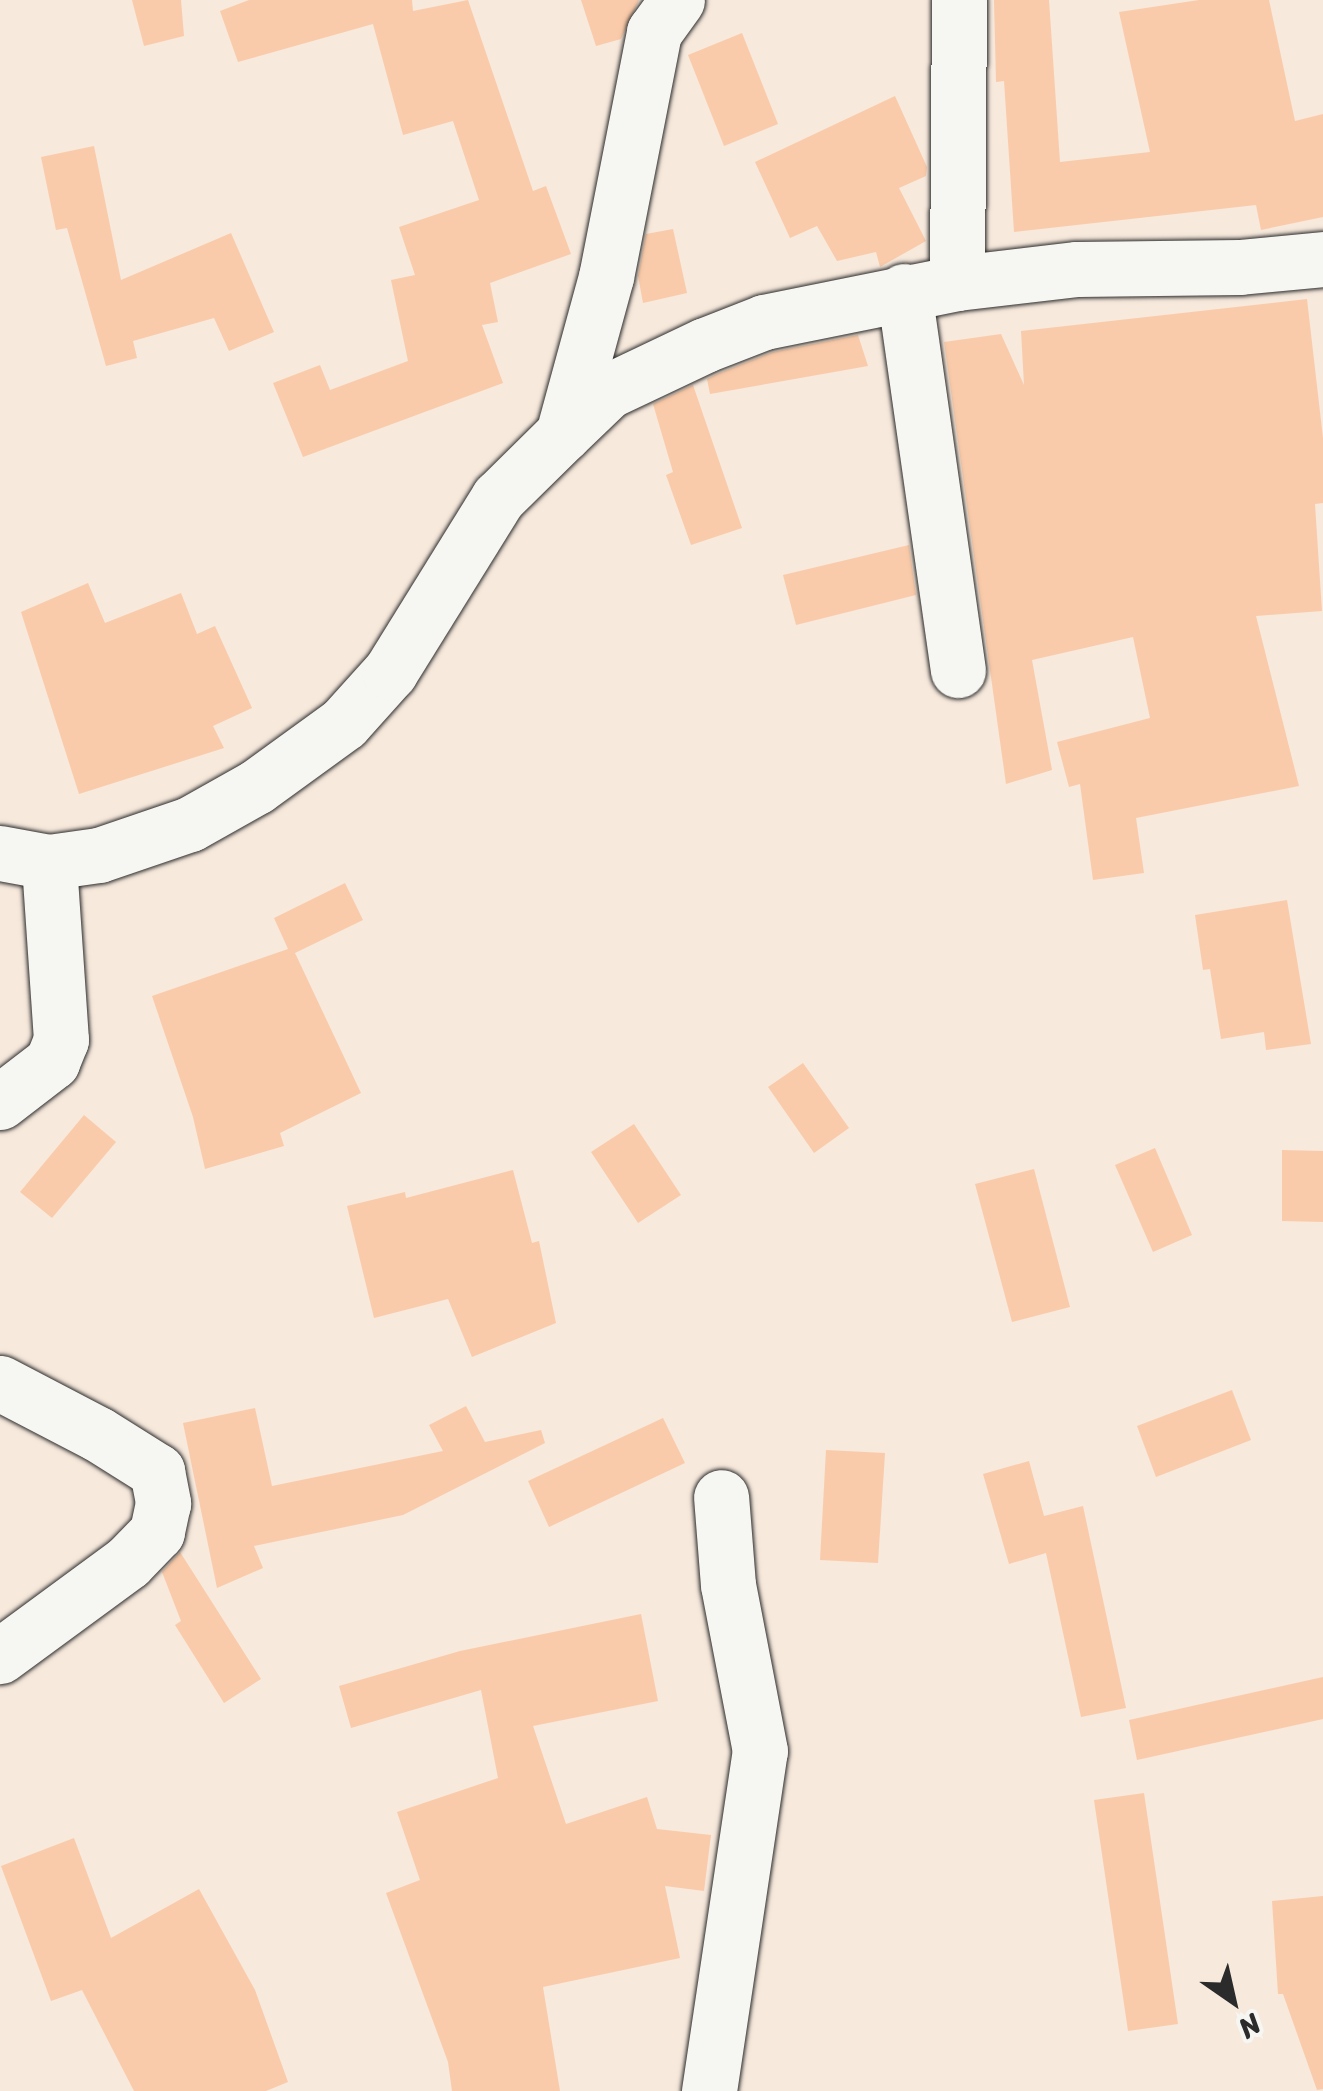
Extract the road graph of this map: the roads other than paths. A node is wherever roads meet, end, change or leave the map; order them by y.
1 (677, 0) edge
2 (958, 0) edge
3 (1323, 259) edge
4 (931, 287) junction
5 (563, 434) junction
6 (958, 670) dead end
7 (24, 858) edge
8 (0, 1102) edge
9 (0, 1383) edge
10 (721, 1496) dead end
11 (0, 1656) edge
12 (709, 2091) edge

1 - 5 street
2 - 4 street
3 - 4 street
4 - 5 street
4 - 6 street
5 - 7 street
7 - 8 street
9 - 11 street
10 - 12 street

